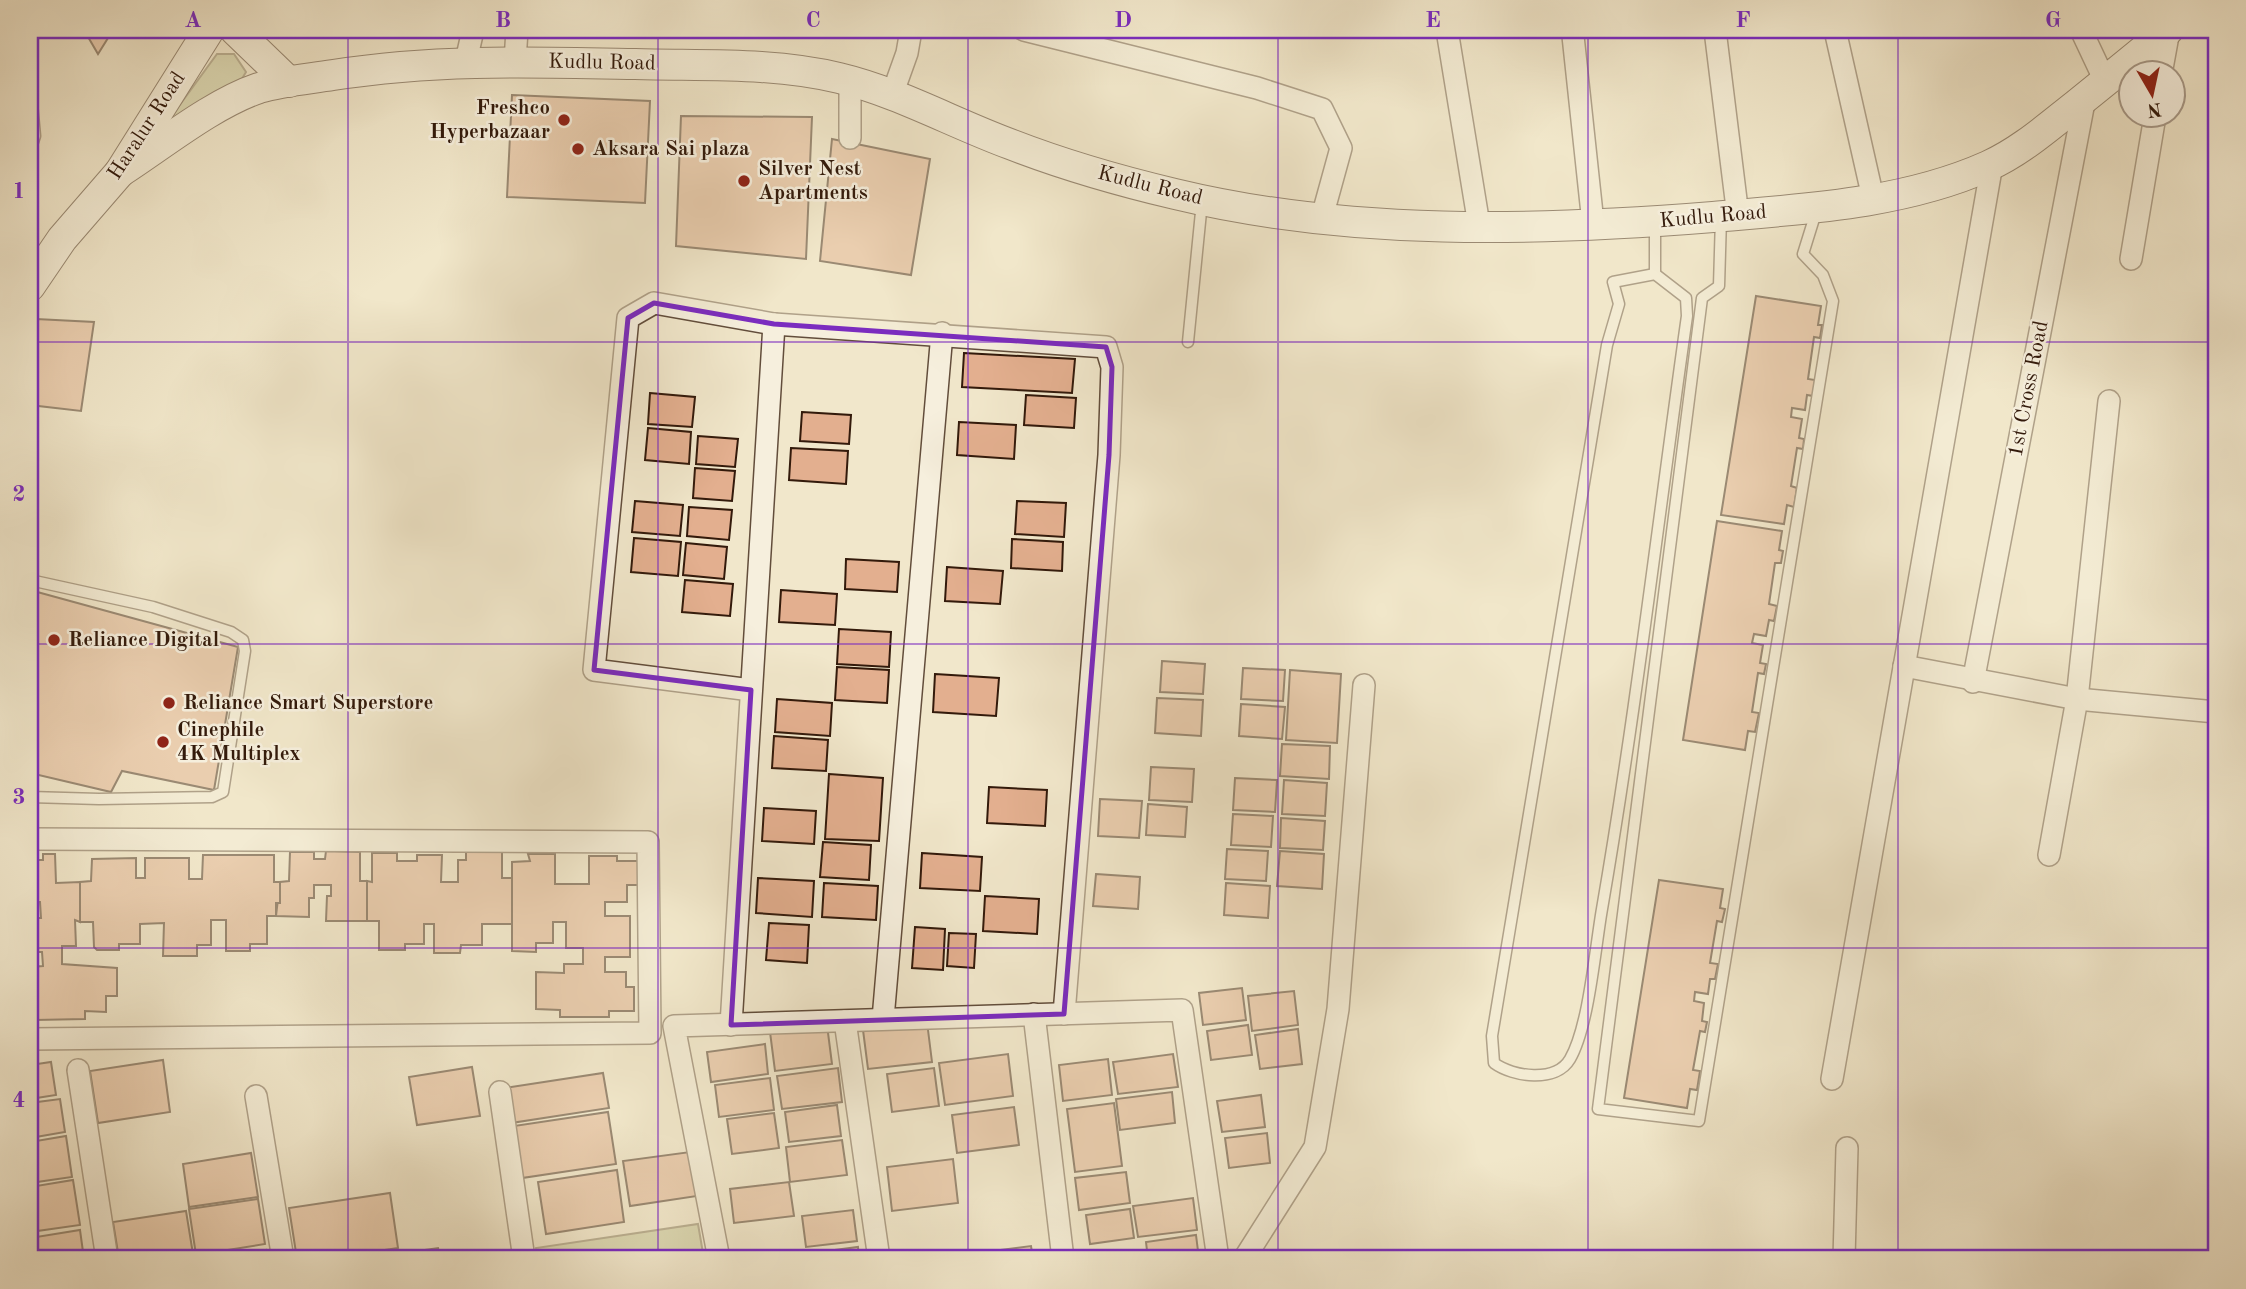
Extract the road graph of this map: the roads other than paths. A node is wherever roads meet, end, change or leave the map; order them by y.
1 (209, 30) edge
2 (235, 30) edge
3 (473, 30) edge
4 (517, 30) edge
5 (911, 30) edge
6 (1024, 30) edge
7 (1447, 30) edge
8 (1716, 30) edge
9 (1835, 30) edge
10 (2081, 30) edge
11 (2169, 30) edge
12 (1573, 36) dead end
13 (2164, 60) edge
14 (467, 61) junction
15 (515, 61) junction
16 (850, 81) junction
17 (30, 82) edge
18 (289, 82) junction
19 (2095, 89) junction
20 (892, 95) junction
21 (2152, 130) edge
22 (850, 138) dead end
23 (30, 151) edge
24 (1992, 164) junction
25 (120, 172) junction
26 (1873, 198) junction
27 (1202, 200) junction
28 (1818, 207) junction
29 (1729, 216) junction
30 (1322, 217) junction
31 (1655, 222) junction
32 (1593, 223) junction
33 (1479, 225) junction
34 (62, 239) junction
35 (30, 247) edge
36 (2132, 259) dead end
37 (1655, 274) junction
38 (30, 286) edge
39 (774, 324) junction
40 (942, 333) junction
41 (1188, 342) dead end
42 (2109, 401) dead end
43 (30, 580) edge
44 (1904, 666) junction
45 (1973, 682) junction
46 (1364, 685) dead end
47 (751, 690) junction
48 (2077, 699) junction
49 (2216, 712) edge
50 (30, 797) edge
51 (30, 839) edge
52 (2049, 855) dead end
53 (1034, 1014) junction
54 (1064, 1014) junction
55 (883, 1019) junction
56 (845, 1020) junction
57 (731, 1024) junction
58 (30, 1039) edge
59 (78, 1070) dead end
60 (1832, 1079) dead end
61 (500, 1092) dead end
62 (256, 1096) dead end
63 (1847, 1148) dead end
64 (107, 1259) edge
65 (283, 1259) edge
66 (524, 1259) edge
67 (719, 1259) edge
68 (878, 1259) edge
69 (1063, 1259) edge
70 (1218, 1259) edge
71 (1244, 1259) edge
72 (1844, 1259) edge

1 - 25 street, Haralur Road
2 - 18 street
3 - 14 street
4 - 15 street
5 - 20 street
6 - 30 street
7 - 33 street
8 - 29 street
9 - 26 street
10 - 19 street
11 - 13 street
11 - 19 street, Kudlu Road
12 - 32 street
14 - 15 street, Kudlu Road
14 - 18 street, Kudlu Road
15 - 16 street, Kudlu Road
16 - 20 street, Kudlu Road
16 - 22 street
17 - 23 lane
18 - 25 street, Kudlu Road
19 - 24 street, Kudlu Road
19 - 45 street, 1st Cross Road
20 - 27 street, Kudlu Road
21 - 36 street
24 - 26 street, Kudlu Road
24 - 44 street
25 - 34 street, Haralur Road
26 - 28 street, Kudlu Road
27 - 30 street, Kudlu Road
27 - 41 lane
28 - 29 street, Kudlu Road
28 - 29 lane
29 - 31 street, Kudlu Road
30 - 33 street, Kudlu Road
31 - 32 street, Kudlu Road
31 - 37 lane
32 - 33 street, Kudlu Road
34 - 35 street
34 - 38 street, Haralur Road
37 - 37 lane
39 - 40 street
39 - 47 street
39 - 47 street
40 - 54 street
40 - 55 street
42 - 48 street
43 - 50 lane
44 - 45 street
44 - 60 street
45 - 48 street
46 - 71 street
47 - 57 street
48 - 49 street
48 - 52 street
51 - 58 street
53 - 54 street
53 - 55 street
53 - 69 street
54 - 70 street
55 - 56 street
56 - 57 street
56 - 68 street
57 - 67 street
59 - 64 street
61 - 66 street
62 - 65 street
63 - 72 street

